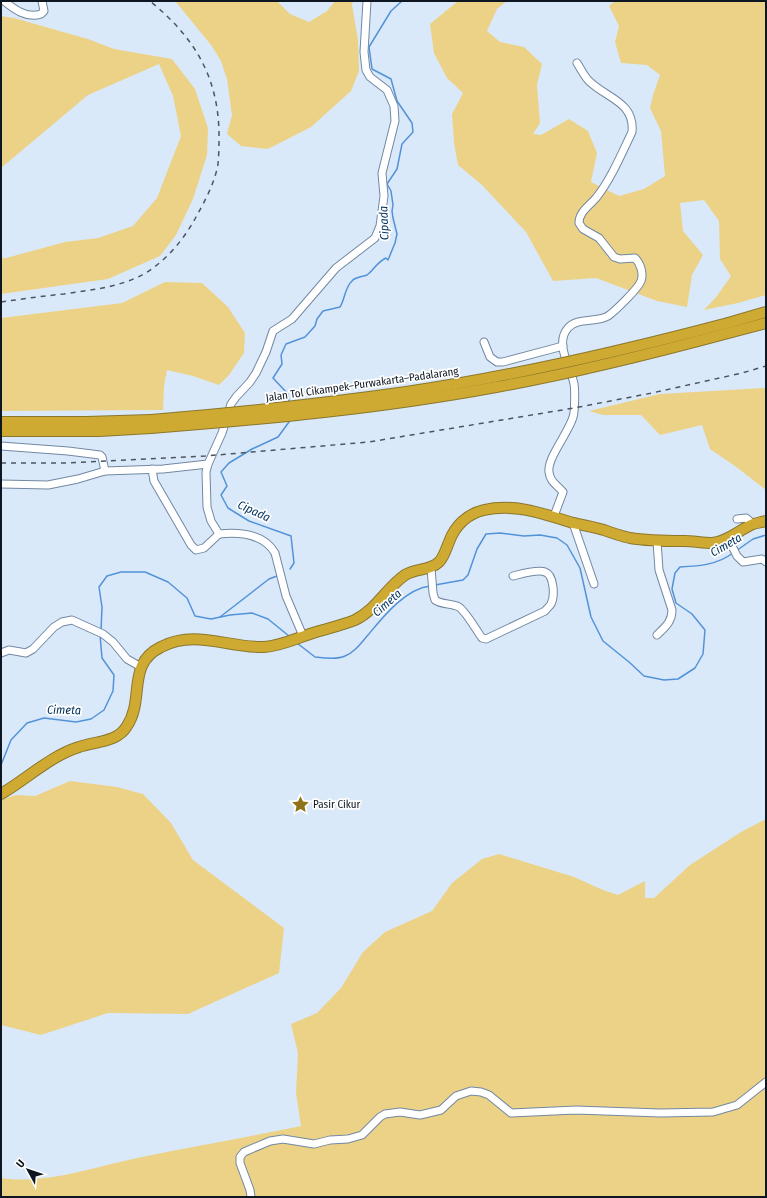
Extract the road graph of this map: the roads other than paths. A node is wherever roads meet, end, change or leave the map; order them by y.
1 (4, 1) edge
2 (42, 1) edge
3 (367, 1) edge
4 (577, 63) dead end
5 (766, 312) edge
6 (766, 323) edge
7 (730, 328) junction
8 (484, 342) dead end
9 (563, 346) junction
10 (1, 422) edge
11 (151, 424) junction
12 (1, 432) edge
13 (1, 446) edge
14 (208, 464) junction
15 (152, 469) junction
16 (105, 471) junction
17 (1, 484) edge
18 (554, 516) junction
19 (736, 519) dead end
20 (766, 521) edge
21 (573, 523) junction
22 (753, 524) junction
23 (219, 534) junction
24 (728, 538) junction
25 (657, 541) junction
26 (766, 562) edge
27 (431, 572) junction
28 (513, 576) dead end
29 (594, 584) dead end
30 (657, 635) dead end
31 (300, 637) junction
32 (1, 653) edge
33 (141, 667) junction
34 (1, 794) edge
35 (766, 1082) edge
36 (251, 1197) edge

1 - 2 street
3 - 14 street
4 - 9 street
5 - 7 highway, Jalan Tol Cikampek–Purwakarta–Padalarang
6 - 7 highway, Jalan Tol Cikampek–Purwakarta–Padalarang
7 - 11 highway, Jalan Tol Cikampek–Purwakarta–Padalarang, bridge
8 - 9 street
9 - 18 street
10 - 11 highway, Jalan Tol Cikampek–Purwakarta–Padalarang
11 - 12 highway, Jalan Tol Cikampek–Purwakarta–Padalarang
13 - 16 street
14 - 15 street
14 - 23 street
15 - 16 street
15 - 23 street
16 - 17 street
18 - 21 highway
18 - 27 highway
19 - 22 street
20 - 22 highway
21 - 25 highway
21 - 29 street
22 - 24 highway
23 - 31 street
24 - 25 highway
24 - 26 street
25 - 30 street
27 - 28 street
27 - 31 highway
31 - 33 highway
32 - 33 street
33 - 34 highway
35 - 36 street

